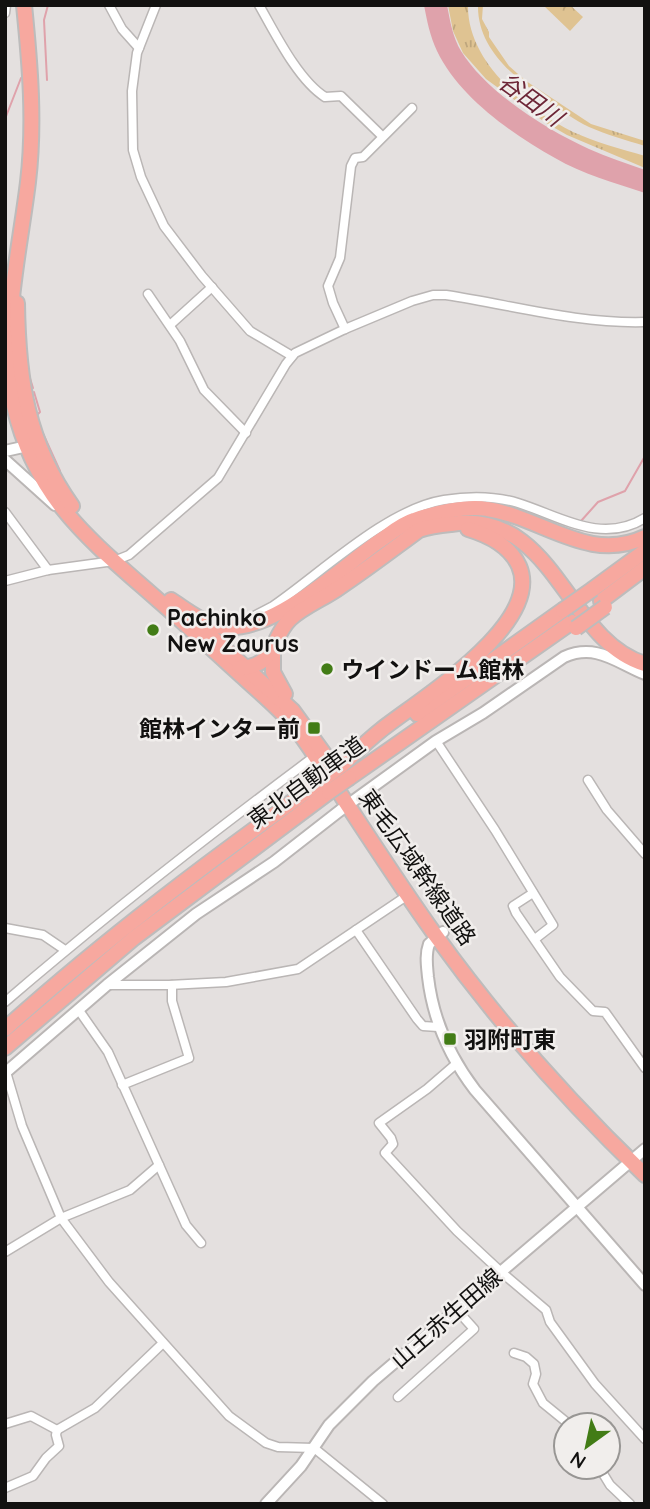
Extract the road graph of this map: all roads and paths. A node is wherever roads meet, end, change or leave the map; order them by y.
1 (6, 5) edge
2 (24, 5) edge
3 (110, 5) edge
4 (156, 5) edge
5 (259, 5) edge
6 (5, 13) edge
7 (139, 48) junction
8 (412, 108) dead end
9 (382, 136) junction
10 (212, 287) junction
11 (148, 294) dead end
12 (645, 322) edge
13 (170, 325) junction
14 (345, 329) junction
15 (292, 356) junction
16 (246, 433) junction
17 (31, 447) junction
18 (5, 451) edge
19 (5, 460) edge
20 (5, 512) edge
21 (68, 516) junction
22 (453, 518) junction
23 (645, 518) edge
24 (645, 537) edge
25 (645, 551) edge
26 (119, 560) junction
27 (645, 568) edge
28 (48, 570) junction
29 (5, 581) edge
30 (645, 581) edge
31 (600, 599) junction
32 (171, 600) junction
33 (571, 620) junction
34 (232, 624) dead end
35 (253, 625) junction
36 (273, 650) junction
37 (645, 657) edge
38 (238, 664) junction
39 (645, 664) edge
40 (645, 674) edge
41 (314, 737) junction
42 (436, 741) junction
43 (315, 756) junction
44 (345, 772) junction
45 (589, 780) dead end
46 (325, 786) junction
47 (351, 802) junction
48 (645, 854) edge
49 (533, 893) junction
50 (408, 895) junction
51 (5, 928) edge
52 (356, 930) junction
53 (440, 934) junction
54 (535, 939) junction
55 (65, 950) junction
56 (107, 985) junction
57 (172, 985) junction
58 (5, 1002) edge
59 (78, 1009) junction
60 (438, 1027) junction
61 (5, 1029) edge
62 (5, 1048) edge
63 (456, 1064) junction
64 (645, 1068) edge
65 (6, 1073) edge
66 (122, 1085) junction
67 (639, 1158) edge
68 (159, 1165) junction
69 (645, 1175) edge
70 (576, 1207) junction
71 (61, 1218) junction
72 (201, 1243) dead end
73 (5, 1252) edge
74 (500, 1271) junction
75 (645, 1285) edge
76 (456, 1309) junction
77 (163, 1343) junction
78 (514, 1353) dead end
79 (398, 1397) dead end
80 (553, 1411) edge
81 (5, 1424) edge
82 (57, 1430) junction
83 (645, 1438) edge
84 (314, 1448) junction
85 (608, 1481) edge
86 (5, 1488) edge
87 (265, 1504) edge
88 (383, 1504) edge
89 (630, 1504) edge

1 - 6 street
2 - 17 highway, 東毛広域幹線道路
3 - 7 street
4 - 7 street
5 - 9 street
7 - 10 street
8 - 9 street
9 - 14 street
10 - 13 street
10 - 15 street
11 - 13 street
12 - 14 street
13 - 16 street
14 - 15 street
15 - 16 street
16 - 26 street
17 - 18 street
17 - 19 street
17 - 21 highway, 東毛広域幹線道路
17 - 26 highway, 東毛広域幹線道路
19 - 21 street
20 - 28 street
21 - 26 highway, 東毛広域幹線道路
22 - 24 highway
22 - 35 highway
22 - 36 highway
22 - 37 highway
22 - 39 highway
22 - 44 highway
23 - 34 street
25 - 31 highway, 東北自動車道
26 - 28 street
26 - 32 highway, 東毛広域幹線道路
26 - 38 highway, 東毛広域幹線道路
27 - 31 highway, 東北自動車道
28 - 29 street
30 - 31 highway
31 - 33 highway, 東北自動車道, bridge
31 - 33 highway, bridge
32 - 35 highway
32 - 38 highway, 東毛広域幹線道路
33 - 44 highway, 東北自動車道
33 - 44 highway, 東北自動車道
35 - 38 highway
36 - 38 highway
36 - 41 highway
38 - 41 highway, 東毛広域幹線道路
38 - 43 highway, 東毛広域幹線道路
40 - 42 street
41 - 47 highway, 東毛広域幹線道路
42 - 47 street
42 - 49 street
43 - 47 highway, 東毛広域幹線道路
43 - 55 street
44 - 46 highway, 東北自動車道, bridge
45 - 48 street
46 - 61 highway, 東北自動車道
46 - 62 highway, 東北自動車道
47 - 50 highway, 東毛広域幹線道路
47 - 53 highway, 東毛広域幹線道路
47 - 56 street
49 - 54 street
49 - 54 street
50 - 52 street
50 - 53 highway, 東毛広域幹線道路
51 - 55 street
52 - 57 street
52 - 60 street
53 - 60 street
53 - 67 highway, 東毛広域幹線道路
54 - 64 street
55 - 58 street
56 - 57 street
56 - 59 street
57 - 66 street
59 - 65 street
59 - 66 street
60 - 63 street
63 - 70 street
63 - 74 street
65 - 71 street
66 - 68 street
67 - 69 highway, 東毛広域幹線道路
67 - 70 street, 山王赤生田線
68 - 71 street
68 - 72 street
70 - 74 street, 山王赤生田線
70 - 75 street
71 - 73 street
71 - 77 street
74 - 76 street, 山王赤生田線
74 - 83 street
76 - 79 street
76 - 84 street, 山王赤生田線
77 - 82 street
77 - 84 street
78 - 80 street
81 - 82 street
82 - 86 street
84 - 87 street, 山王赤生田線
84 - 88 street
85 - 89 street

